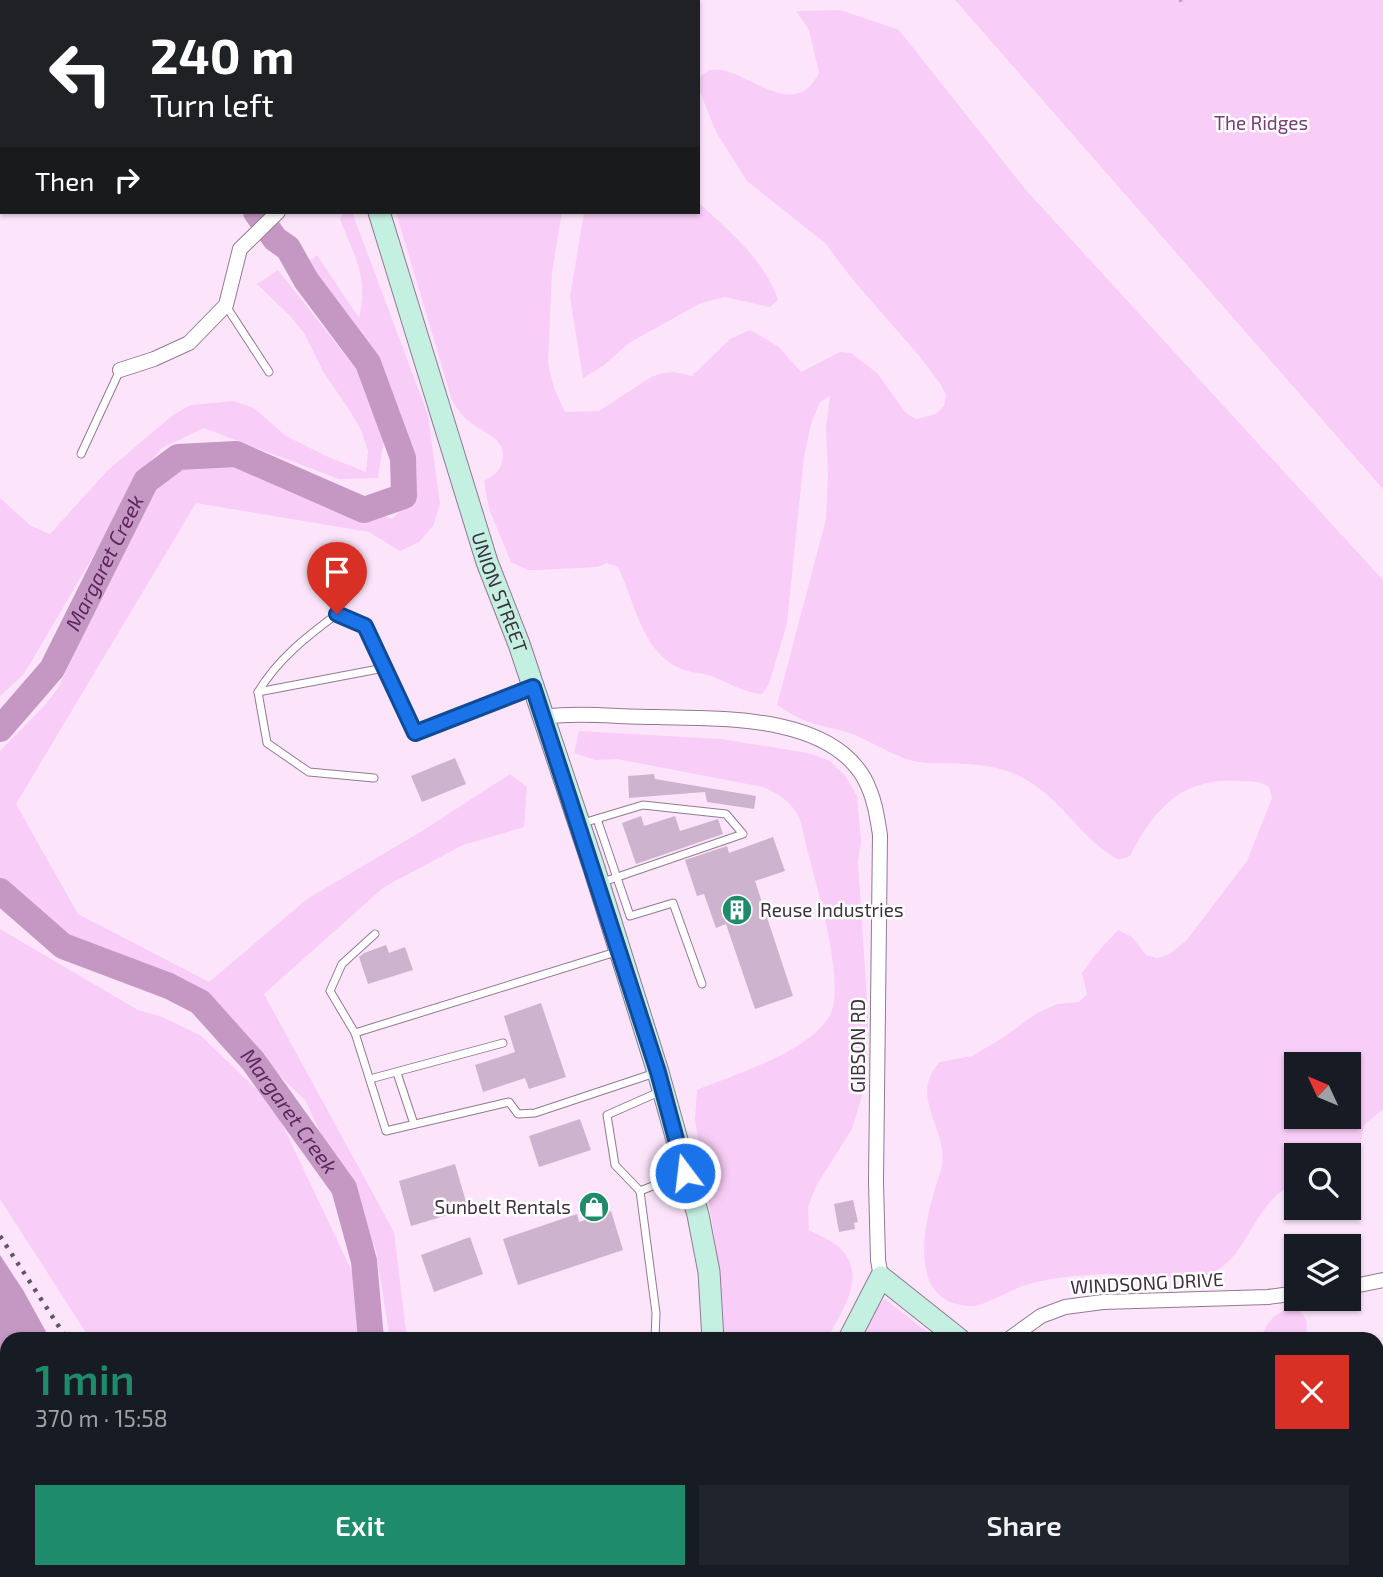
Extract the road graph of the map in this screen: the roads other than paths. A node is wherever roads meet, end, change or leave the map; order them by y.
1 (276, 214) edge
2 (380, 214) edge
3 (226, 305) junction
4 (120, 370) joint
5 (269, 372) dead end
6 (82, 454) dead end
7 (384, 668) junction
8 (533, 687) junction
9 (258, 692) junction
10 (543, 717) junction
11 (374, 778) dead end
12 (588, 822) junction
13 (608, 881) junction
14 (620, 919) junction
15 (375, 934) dead end
16 (620, 950) junction
17 (702, 984) dead end
18 (355, 1033) junction
19 (503, 1043) dead end
20 (397, 1073) junction
21 (370, 1079) junction
22 (660, 1081) junction
23 (414, 1124) junction
24 (685, 1173) junction
25 (640, 1191) junction
26 (881, 1277) junction
27 (1383, 1280) edge
28 (1361, 1284) edge
29 (1284, 1295) edge
30 (655, 1332) edge
31 (713, 1332) edge
32 (853, 1332) edge
33 (950, 1332) edge
34 (1019, 1332) edge

1 - 3 street
2 - 8 main road, UNION STREET
3 - 4 street
3 - 5 lane
4 - 6 lane
7 - 8 lane
7 - 9 lane
7 - 9 lane
8 - 10 main road, UNION STREET
9 - 11 lane
10 - 12 main road, UNION STREET
10 - 26 street, GIBSON RD
12 - 13 main road, UNION STREET
12 - 13 lane
13 - 14 main road, UNION STREET
14 - 16 main road, UNION STREET
14 - 17 lane
15 - 18 lane
16 - 18 lane
16 - 22 main road, UNION STREET
18 - 21 lane
19 - 20 lane
20 - 21 lane
20 - 23 lane
21 - 23 lane
22 - 23 lane
22 - 24 main road, UNION STREET
22 - 25 lane
24 - 25 lane
24 - 31 main road, UNION STREET
25 - 30 lane
26 - 32 main road
26 - 33 main road
27 - 28 street
29 - 34 street, WINDSONG DRIVE

